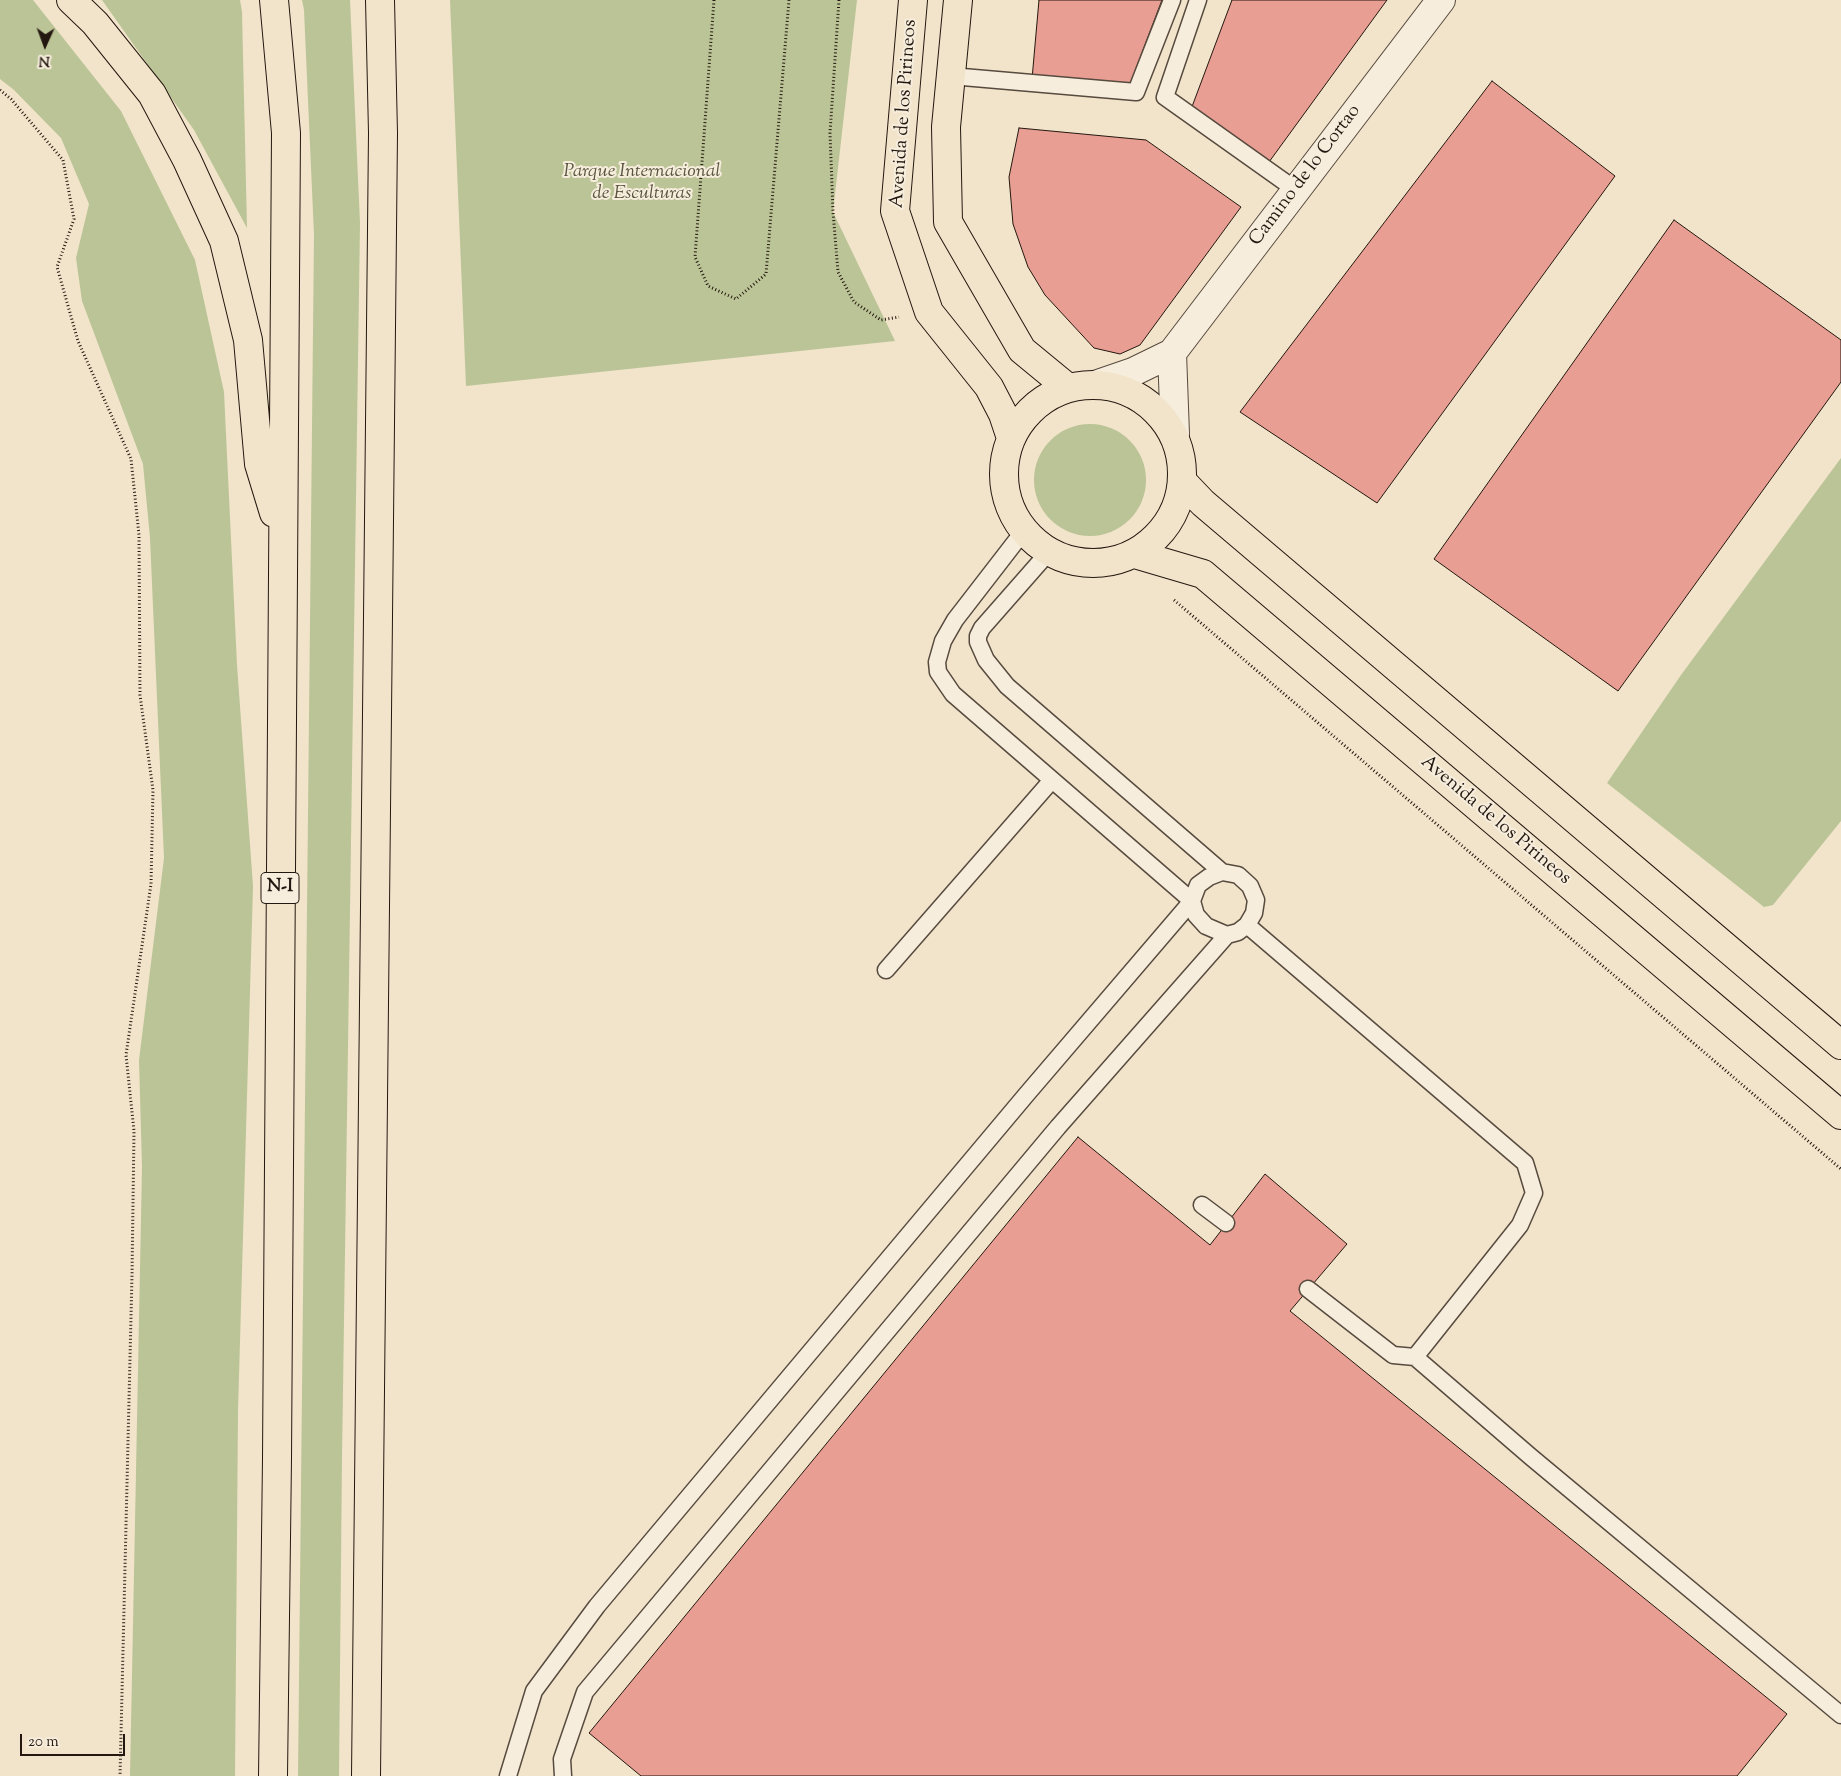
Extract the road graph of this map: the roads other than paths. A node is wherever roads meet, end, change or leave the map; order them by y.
1 (71, 0) edge
2 (274, 0) edge
3 (380, 0) edge
4 (913, 0) edge
5 (958, 0) edge
6 (1172, 0) edge
7 (1198, 0) edge
8 (1441, 0) edge
9 (951, 76) junction
10 (1296, 190) junction
11 (1172, 353) junction
12 (1098, 384) junction
13 (1067, 388) junction
14 (1175, 434) junction
15 (1011, 438) junction
16 (1184, 483) junction
17 (1024, 532) junction
18 (282, 540) junction
19 (1047, 554) junction
20 (1135, 554) junction
21 (1052, 780) junction
22 (1222, 872) junction
23 (1192, 901) junction
24 (1247, 925) junction
25 (1228, 935) junction
26 (886, 970) dead end
27 (1841, 1045) edge
28 (1841, 1115) edge
29 (1202, 1205) dead end
30 (1226, 1223) dead end
31 (1308, 1289) dead end
32 (1415, 1357) junction
33 (1841, 1715) edge
34 (273, 1776) edge
35 (366, 1776) edge
36 (508, 1776) edge
37 (563, 1776) edge

1 - 18 main road
2 - 18 main road, N-I
3 - 35 main road
4 - 15 main road, Avenida de los Pirineos
5 - 9 main road
6 - 9 lane
7 - 10 lane
8 - 10 street, Camino de lo Cortao
9 - 13 main road
10 - 11 street, Camino de lo Cortao
11 - 12 street, Camino de lo Cortao
11 - 14 street
12 - 13 main road
12 - 14 main road
13 - 15 main road
14 - 16 main road
15 - 17 main road
16 - 20 main road
16 - 27 main road
17 - 19 main road
17 - 21 lane
18 - 34 main road, N-I
19 - 20 main road
19 - 22 lane
20 - 28 main road, Avenida de los Pirineos
21 - 23 lane
21 - 26 lane
22 - 23 lane
22 - 24 lane
23 - 25 lane
23 - 36 lane
24 - 25 lane
24 - 32 lane
25 - 37 lane
29 - 30 lane
31 - 32 lane
32 - 33 lane

